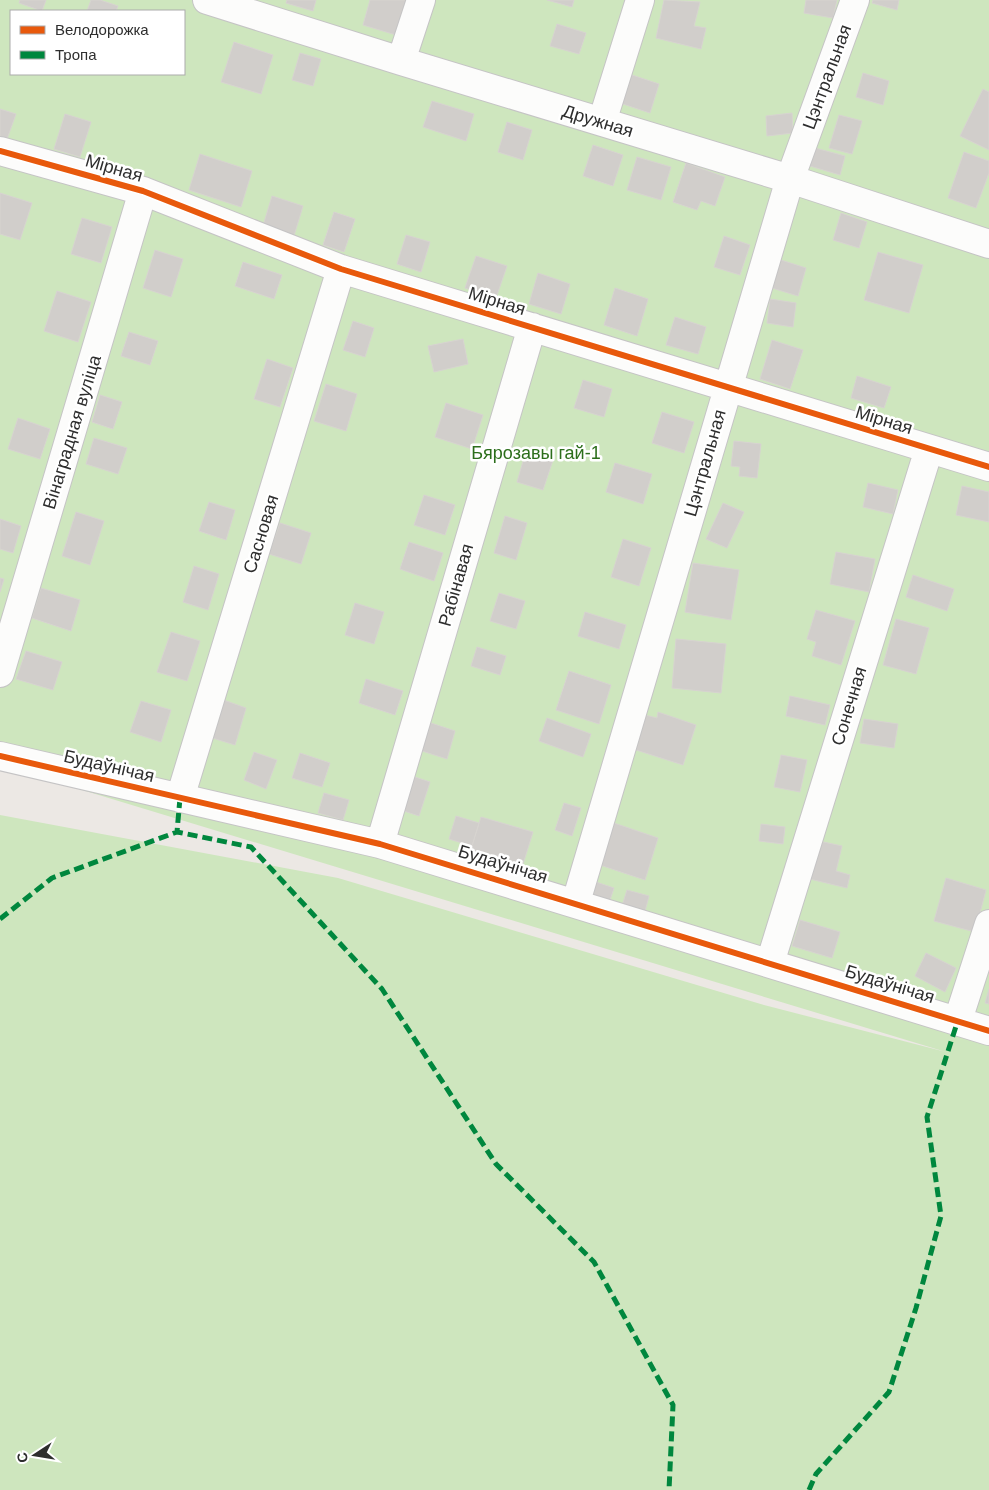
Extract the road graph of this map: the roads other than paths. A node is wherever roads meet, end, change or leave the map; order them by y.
1 (209, 0) edge
2 (421, 0) edge
3 (640, 0) edge
4 (855, 0) edge
5 (401, 61) junction
6 (602, 122) junction
7 (0, 151) edge
8 (790, 179) junction
9 (143, 192) junction
10 (989, 244) edge
11 (341, 269) junction
12 (532, 327) junction
13 (728, 387) junction
14 (929, 449) junction
15 (989, 467) edge
16 (0, 673) edge
17 (0, 756) edge
18 (180, 798) junction
19 (380, 844) junction
20 (576, 902) junction
21 (989, 924) edge
22 (770, 963) junction
23 (958, 1020) junction
24 (989, 1031) edge

1 - 5 street, Дружная
2 - 5 street
3 - 6 street
4 - 8 street, Цэнтральная
5 - 6 street, Дружная
6 - 8 street, Дружная
7 - 9 street, Мірная
8 - 10 street, Дружная
8 - 13 street, Цэнтральная
9 - 11 street, Мірная
9 - 16 street, Вінаградная вуліца
11 - 12 street, Мірная
11 - 18 street, Сасновая
12 - 13 street, Мірная
12 - 19 street, Рабінавая
13 - 14 street, Мірная
13 - 20 street, Цэнтральная
14 - 15 street, Мірная
14 - 22 street, Сонечная
17 - 18 street, Будаўнічая
18 - 19 street, Будаўнічая
19 - 20 street, Будаўнічая
20 - 22 street, Будаўнічая
21 - 23 street
22 - 23 street, Будаўнічая
23 - 24 street, Будаўнічая

